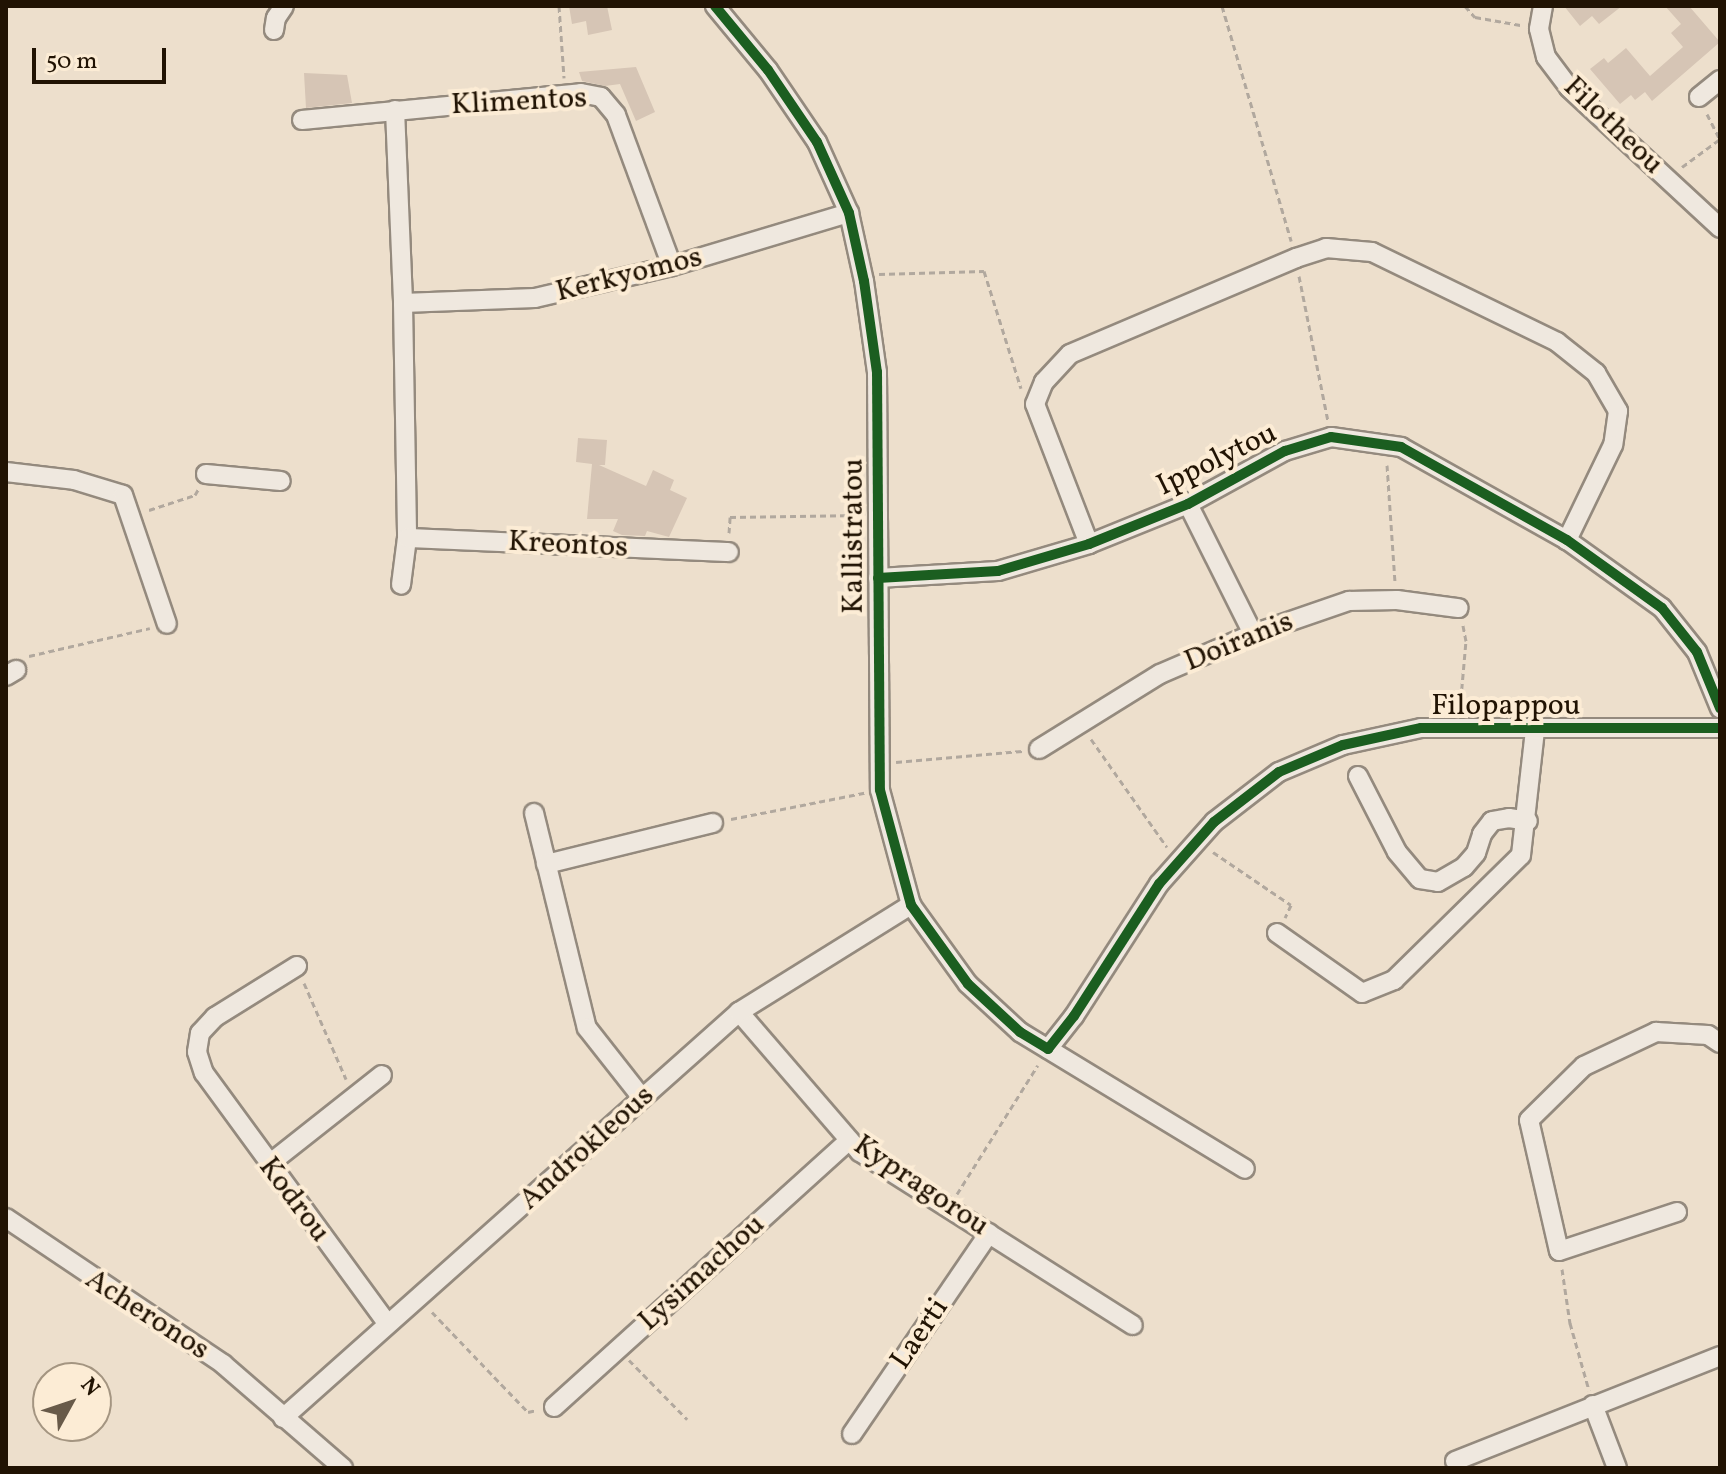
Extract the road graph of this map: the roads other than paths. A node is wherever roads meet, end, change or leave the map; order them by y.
1 (284, 6) edge
2 (715, 6) edge
3 (1543, 6) edge
4 (274, 30) dead end
5 (1720, 80) edge
6 (1699, 97) road end
7 (395, 110) junction
8 (302, 120) dead end
9 (849, 213) junction
10 (1720, 228) edge
11 (672, 266) junction
12 (403, 303) junction
13 (6, 472) edge
14 (206, 474) road end
15 (281, 481) dead end
16 (1188, 504) junction
17 (407, 538) junction
18 (1567, 540) junction
19 (1089, 544) junction
20 (729, 552) road end
21 (878, 578) junction
22 (401, 585) dead end
23 (1458, 608) road end
24 (167, 624) road end
25 (1253, 634) junction
26 (1720, 708) edge
27 (1720, 728) edge
28 (1535, 730) junction
29 (1039, 749) road end
30 (1358, 776) dead end
31 (534, 813) dead end
32 (1528, 821) junction
33 (713, 823) road end
34 (546, 864) junction
35 (911, 905) junction
36 (1277, 933) road end
37 (297, 966) road end
38 (739, 1012) junction
39 (1720, 1043) edge
40 (1048, 1049) junction
41 (382, 1075) dead end
42 (642, 1098) junction
43 (849, 1140) junction
44 (268, 1165) junction
45 (1245, 1169) dead end
46 (1677, 1212) dead end
47 (6, 1218) edge
48 (989, 1233) junction
49 (388, 1324) junction
50 (1133, 1325) dead end
51 (1720, 1356) edge
52 (1593, 1405) junction
53 (554, 1407) road end
54 (283, 1418) junction
55 (852, 1434) dead end
56 (1455, 1461) dead end
57 (343, 1468) edge
58 (1617, 1468) edge

1 - 4 street
2 - 9 street, Kallistratou
3 - 10 street, Filotheou
5 - 6 street
7 - 8 street, Klimentos
7 - 11 street, Klimentos
7 - 12 street
9 - 11 street, Kerkyomos
9 - 21 street, Kallistratou
11 - 12 street, Kerkyomos
12 - 17 street
13 - 24 street
14 - 15 street
16 - 18 street, Ippolytou
16 - 19 street, Ippolytou
16 - 25 street
17 - 20 street, Kreontos
17 - 22 street
18 - 19 street
18 - 26 street, Ippolytou
19 - 21 street, Ippolytou
21 - 35 street, Kallistratou
23 - 25 street, Doiranis
25 - 29 street, Doiranis
27 - 28 street, Filopappou
28 - 32 street
28 - 40 street, Filopappou
30 - 32 street
31 - 34 street
32 - 36 street
33 - 34 street
34 - 42 street
35 - 38 street, Androkleous
35 - 40 street, Kallistratou
37 - 44 street, Kodrou
38 - 42 street, Androkleous
38 - 43 street, Kypragorou
39 - 46 street
40 - 45 street, Kallistratou
41 - 44 street
42 - 49 street, Androkleous
43 - 48 street, Kypragorou
43 - 53 street, Lysimachou
44 - 49 street, Kodrou
47 - 54 street, Acheronos
48 - 50 street, Kypragorou
48 - 55 street, Laerti
49 - 54 street, Androkleous
51 - 52 street
52 - 56 street
52 - 58 street
54 - 57 street, Acheronos

